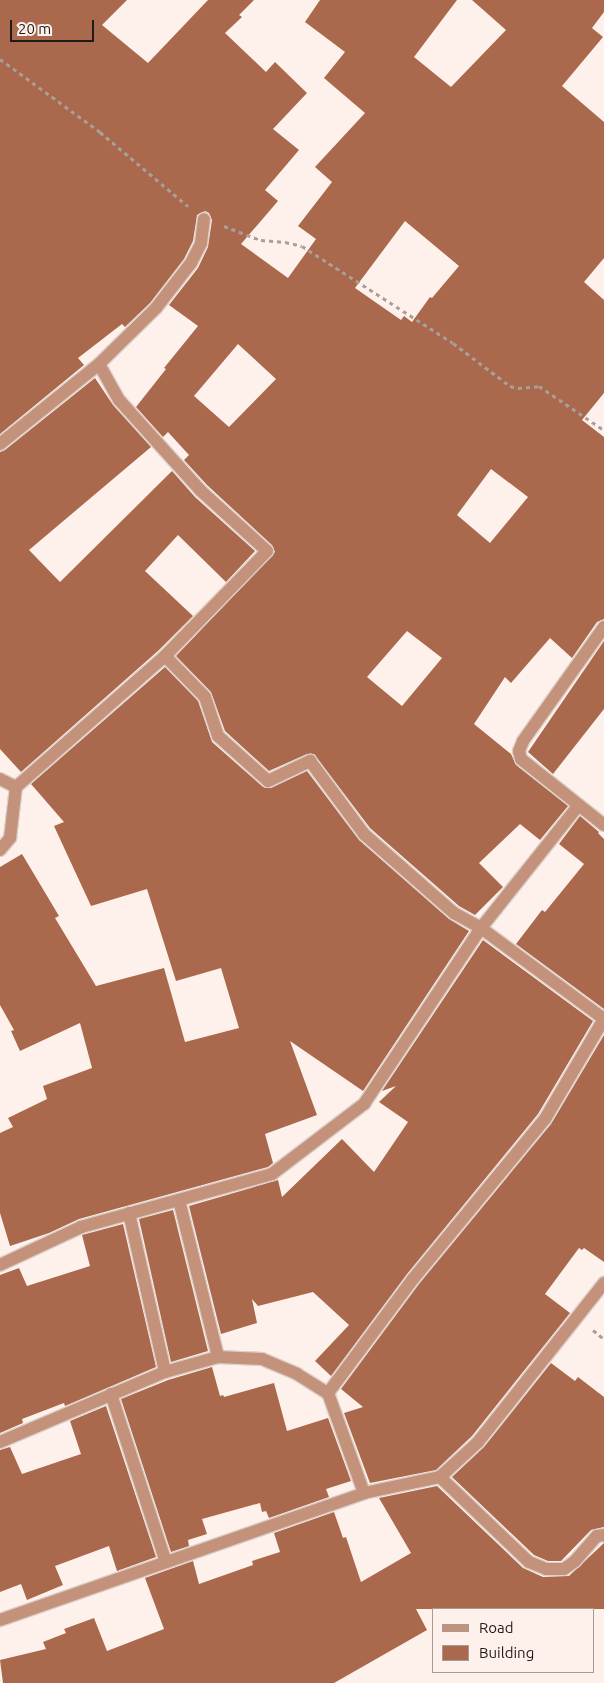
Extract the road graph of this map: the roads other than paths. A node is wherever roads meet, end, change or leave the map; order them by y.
1 (204, 219) road end
2 (99, 364) junction
3 (0, 444) edge
4 (604, 627) edge
5 (165, 656) junction
6 (0, 779) edge
7 (16, 787) junction
8 (579, 805) junction
9 (604, 825) edge
10 (0, 850) edge
11 (481, 928) junction
12 (604, 1019) edge
13 (178, 1200) junction
14 (129, 1213) junction
15 (0, 1265) edge
16 (604, 1283) edge
17 (218, 1356) junction
18 (164, 1372) junction
19 (328, 1393) junction
20 (111, 1394) junction
21 (0, 1442) edge
22 (440, 1477) junction
23 (364, 1493) junction
24 (604, 1535) edge
25 (166, 1562) junction
26 (0, 1620) edge

1 - 2 street
2 - 3 street
2 - 5 street
4 - 8 street
5 - 7 street
5 - 11 street
6 - 7 street
7 - 10 street
8 - 9 street
8 - 11 street
11 - 12 street
11 - 13 street
12 - 19 street
13 - 14 street
13 - 17 street
14 - 15 street
14 - 18 street
16 - 22 street
17 - 18 street
17 - 19 street
18 - 20 street
19 - 23 street
20 - 21 street
20 - 25 street
22 - 23 street
22 - 24 street
23 - 25 street
25 - 26 street

